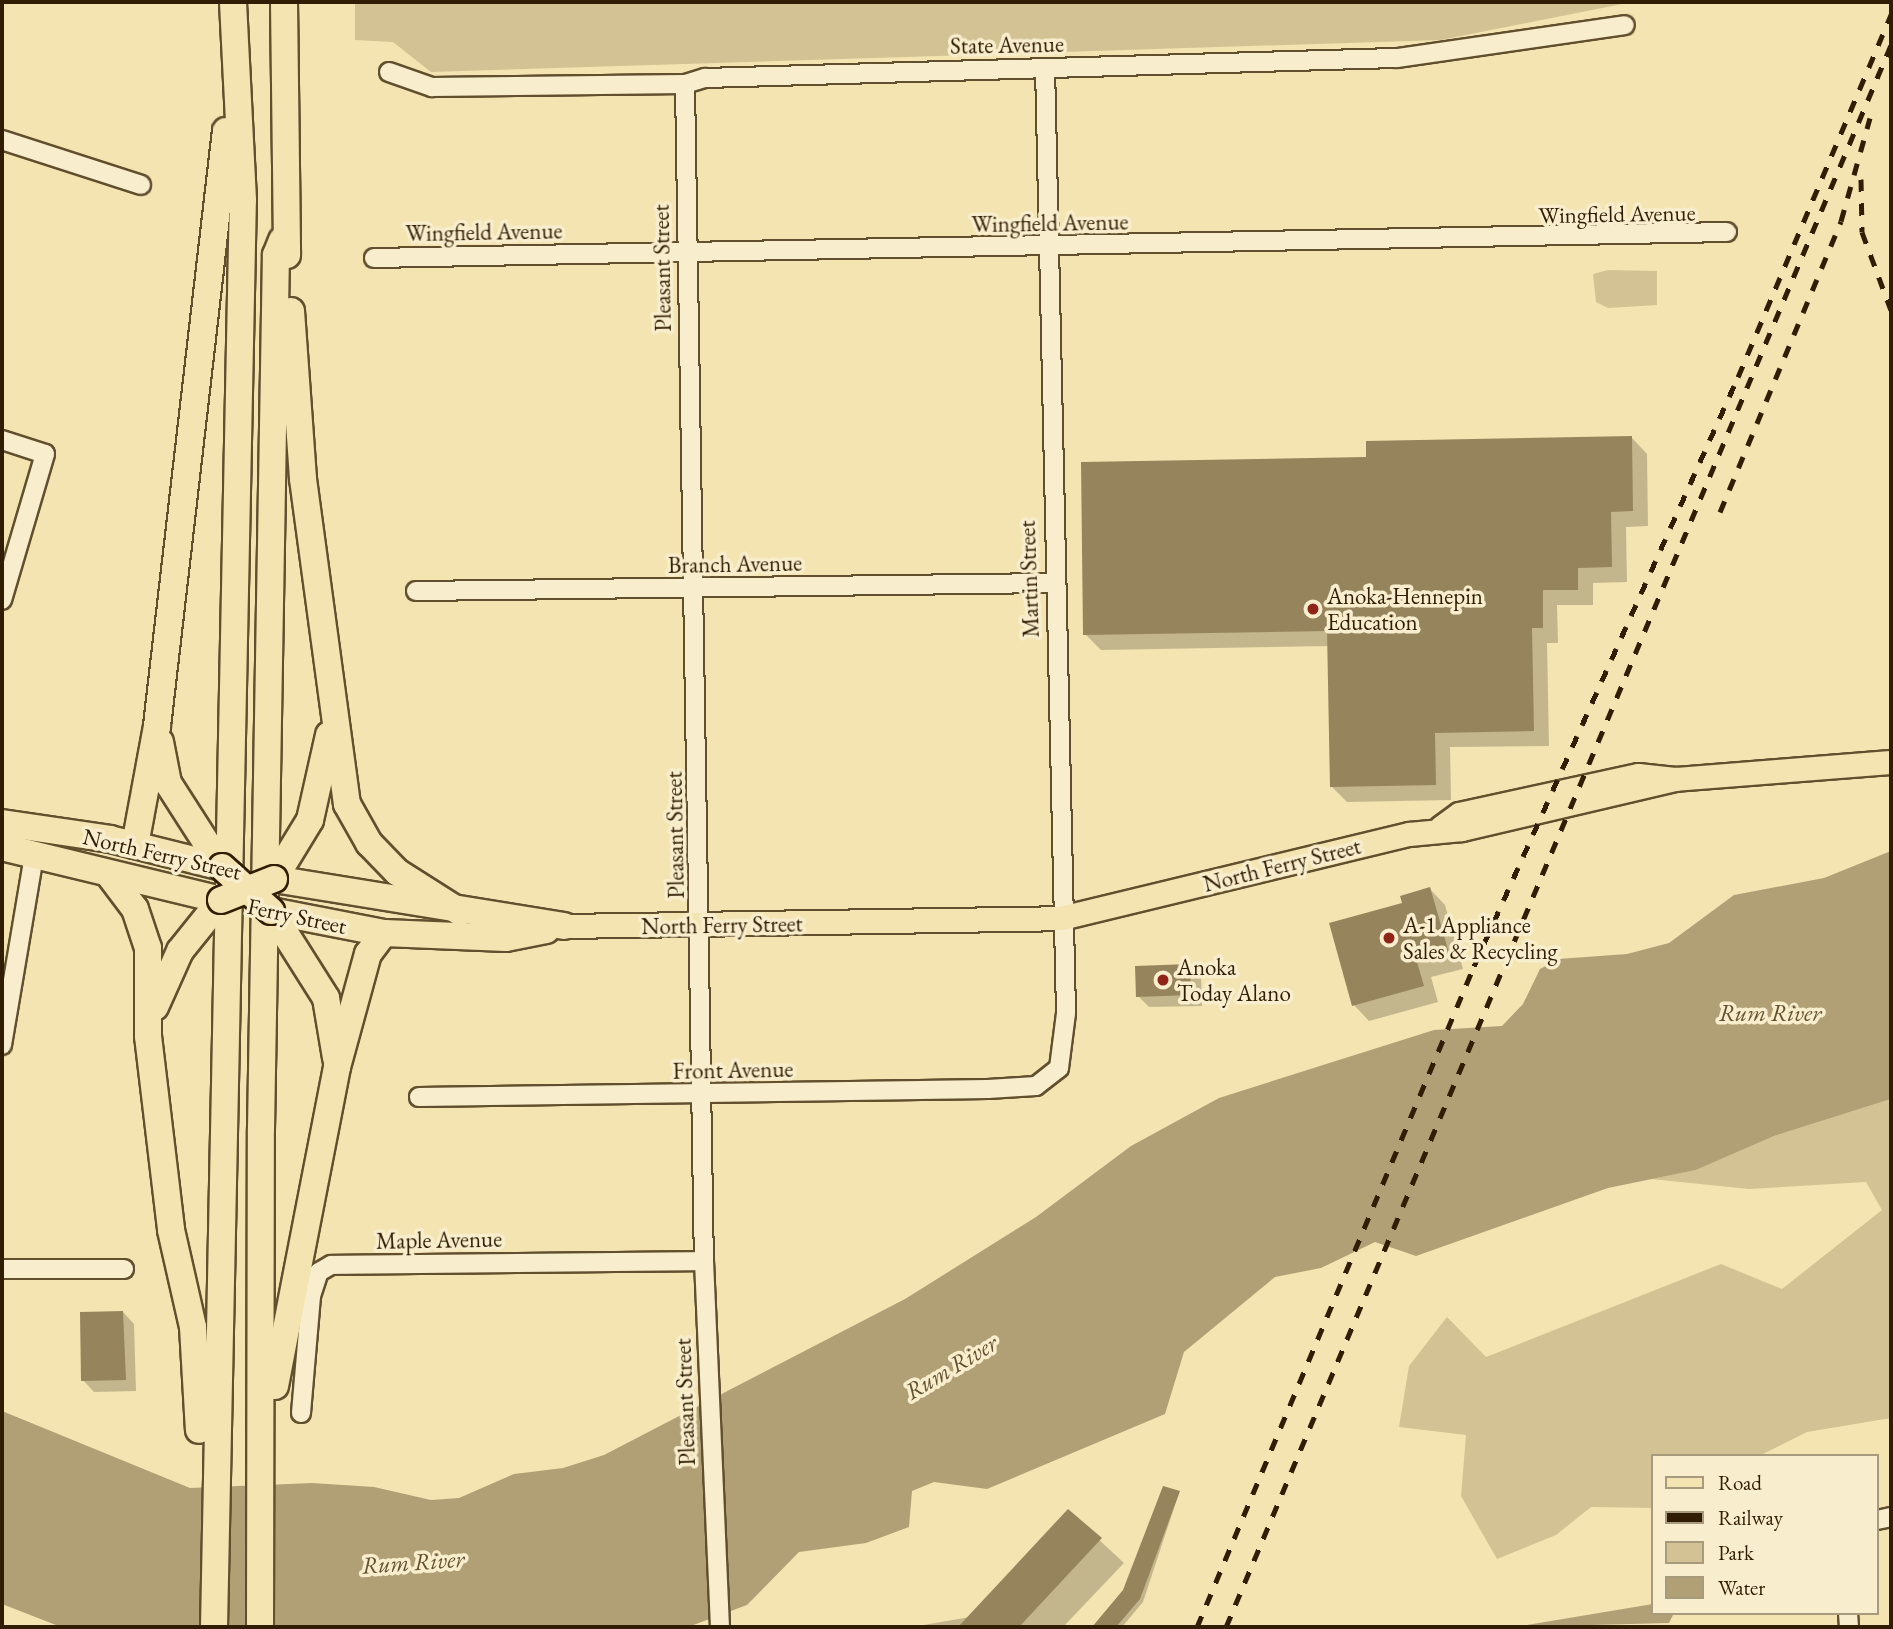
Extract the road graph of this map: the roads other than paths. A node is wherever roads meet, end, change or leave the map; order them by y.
1 (233, 2) edge
2 (284, 2) edge
3 (1625, 25) dead end
4 (233, 63) junction
5 (1045, 69) junction
6 (389, 72) dead end
7 (685, 83) junction
8 (2, 140) edge
9 (141, 185) dead end
10 (1727, 232) dead end
11 (282, 240) junction
12 (1046, 247) junction
13 (685, 254) junction
14 (374, 258) dead end
15 (2, 440) edge
16 (1054, 583) junction
17 (692, 589) junction
18 (416, 591) dead end
19 (2, 600) edge
20 (332, 720) junction
21 (157, 726) junction
22 (1891, 762) edge
23 (2, 823) edge
24 (135, 845) junction
25 (2, 847) edge
26 (34, 855) junction
27 (222, 867) junction
28 (110, 876) junction
29 (274, 879) junction
30 (248, 890) junction
31 (221, 900) junction
32 (271, 911) junction
33 (460, 912) junction
34 (1061, 918) junction
35 (564, 926) junction
36 (701, 926) junction
37 (384, 933) junction
38 (148, 1036) junction
39 (2, 1045) edge
40 (337, 1067) junction
41 (1047, 1082) joint
42 (702, 1095) junction
43 (419, 1097) dead end
44 (704, 1261) junction
45 (2, 1269) edge
46 (124, 1269) dead end
47 (301, 1413) dead end
48 (263, 1450) junction
49 (214, 1484) junction
50 (214, 1627) edge
51 (260, 1627) edge
52 (720, 1627) edge

1 - 4 highway
2 - 11 highway
3 - 5 street, State Avenue
4 - 21 highway
4 - 49 highway
5 - 7 street, State Avenue
5 - 12 street, Martin Street
6 - 7 street, State Avenue
7 - 13 street, Pleasant Street
8 - 9 street
10 - 12 street, Wingfield Avenue
11 - 20 highway
11 - 48 highway
12 - 13 street, Wingfield Avenue
12 - 16 street, Martin Street
13 - 14 street, Wingfield Avenue
13 - 17 street, Pleasant Street
15 - 19 street
16 - 17 street, Branch Avenue
16 - 34 street, Martin Street
17 - 18 street, Branch Avenue
17 - 36 street, Pleasant Street
20 - 29 highway
20 - 33 highway
21 - 24 highway
21 - 27 highway
22 - 34 main road, North Ferry Street
23 - 24 highway, North Ferry Street
24 - 27 highway, North Ferry Street
25 - 26 highway
26 - 28 highway, Ferry Street
26 - 39 street
27 - 29 highway, North Ferry Street, bridge
27 - 30 highway, bridge
28 - 31 highway, Ferry Street
28 - 38 highway
29 - 30 highway, bridge
29 - 33 highway, North Ferry Street
30 - 31 highway, bridge
30 - 32 highway, bridge
31 - 32 highway, Ferry Street, bridge
31 - 38 highway
32 - 37 highway, Ferry Street
32 - 40 highway
33 - 35 highway, North Ferry Street
34 - 36 main road, North Ferry Street
34 - 41 street, Martin Street
35 - 36 main road, North Ferry Street
35 - 37 highway, Ferry Street
36 - 42 street, Pleasant Street
37 - 40 highway
38 - 49 highway
40 - 48 highway
41 - 42 street, Front Avenue
42 - 43 street, Front Avenue
42 - 44 street, Pleasant Street
44 - 47 street, Maple Avenue
44 - 52 street, Pleasant Street
45 - 46 street
48 - 51 highway
49 - 50 highway

